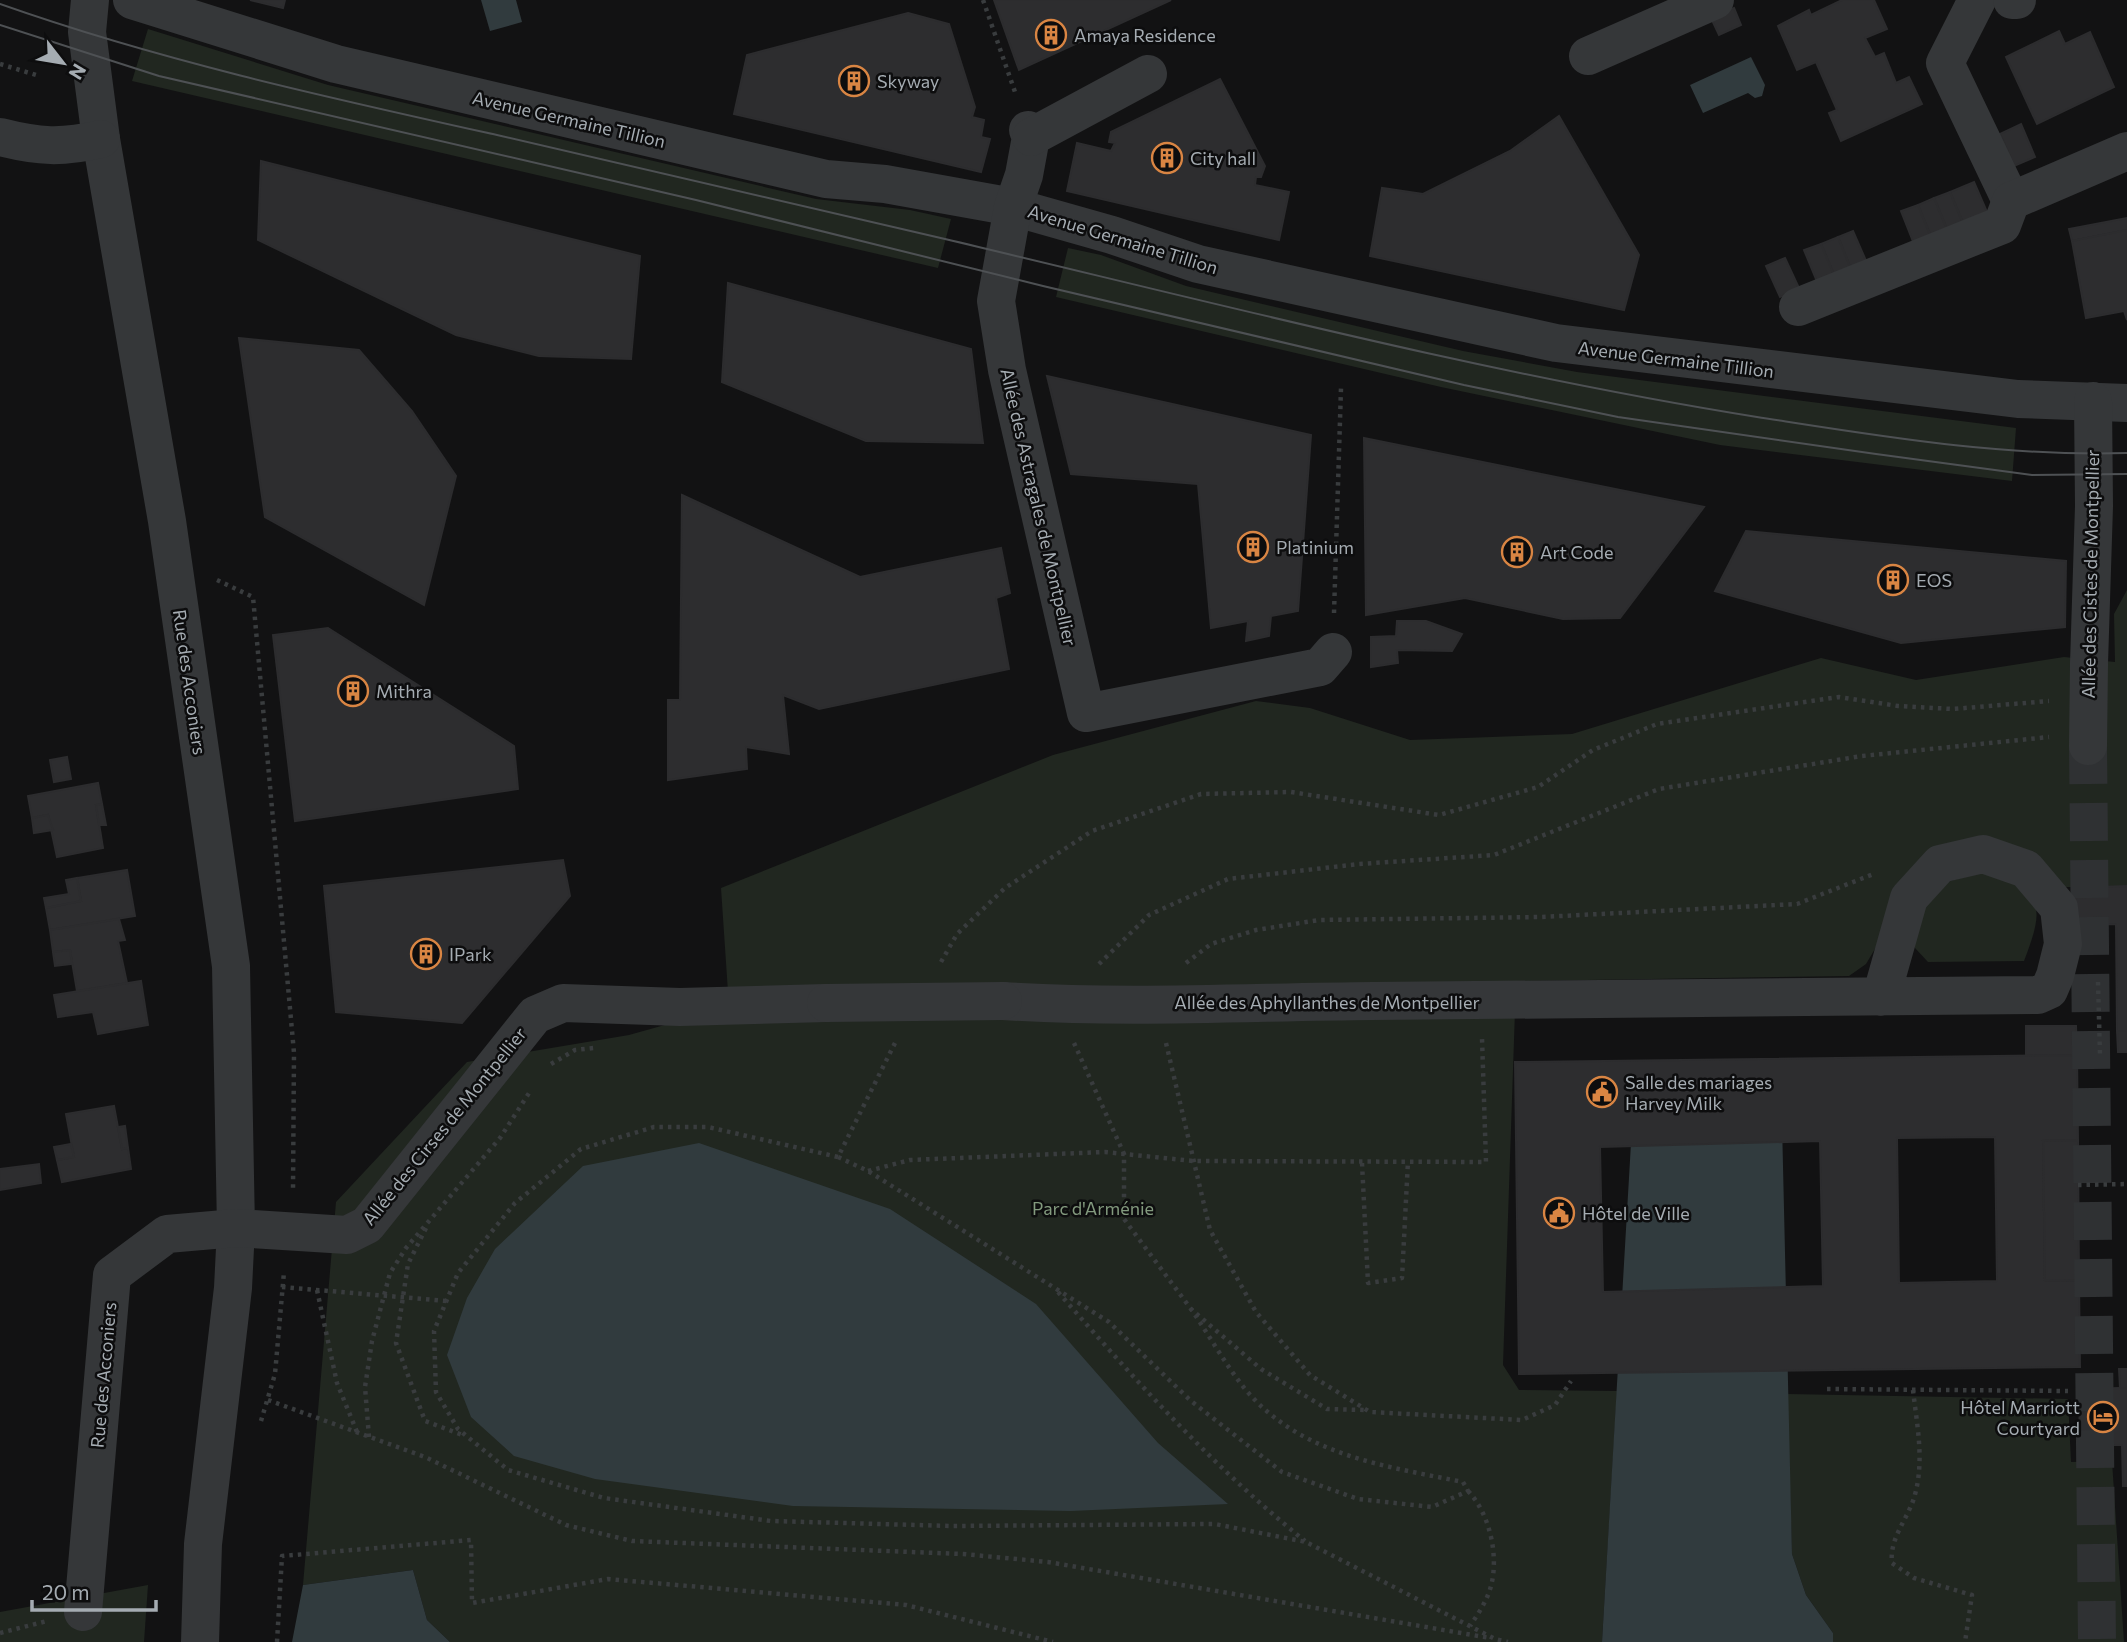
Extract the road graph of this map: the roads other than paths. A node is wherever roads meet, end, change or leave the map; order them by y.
1 (90, 0) edge
2 (132, 0) edge
3 (1715, 0) edge
4 (1977, 0) edge
5 (1588, 56) dead end
6 (1148, 74) dead end
7 (0, 137) edge
8 (101, 139) junction
9 (2127, 151) edge
10 (2011, 201) junction
11 (1013, 207) junction
12 (1798, 307) dead end
13 (2110, 402) edge
14 (1333, 652) road end
15 (2088, 746) tunnel mouth
16 (1881, 996) junction
17 (774, 1003) joint
18 (236, 1228) junction
19 (83, 1612) dead end
20 (200, 1642) edge

1 - 8 street, Rue des Acconiers
2 - 11 street, Avenue Germaine Tillion
3 - 5 street
4 - 10 street
6 - 11 street, Allée des Astragales de Montpellier
7 - 8 street
8 - 18 street, Rue des Acconiers
9 - 10 street
10 - 12 street
11 - 13 street, Avenue Germaine Tillion
11 - 14 street, Allée des Astragales de Montpellier
13 - 15 street, Allée des Cistes de Montpellier, bridge
16 - 16 street, Allée des Aphyllanthes de Montpellier
16 - 17 street, Allée des Aphyllanthes de Montpellier, bridge
17 - 18 street, Allée des Cirses de Montpellier
18 - 19 street, Rue des Acconiers
18 - 20 street, Rue des Acconiers

